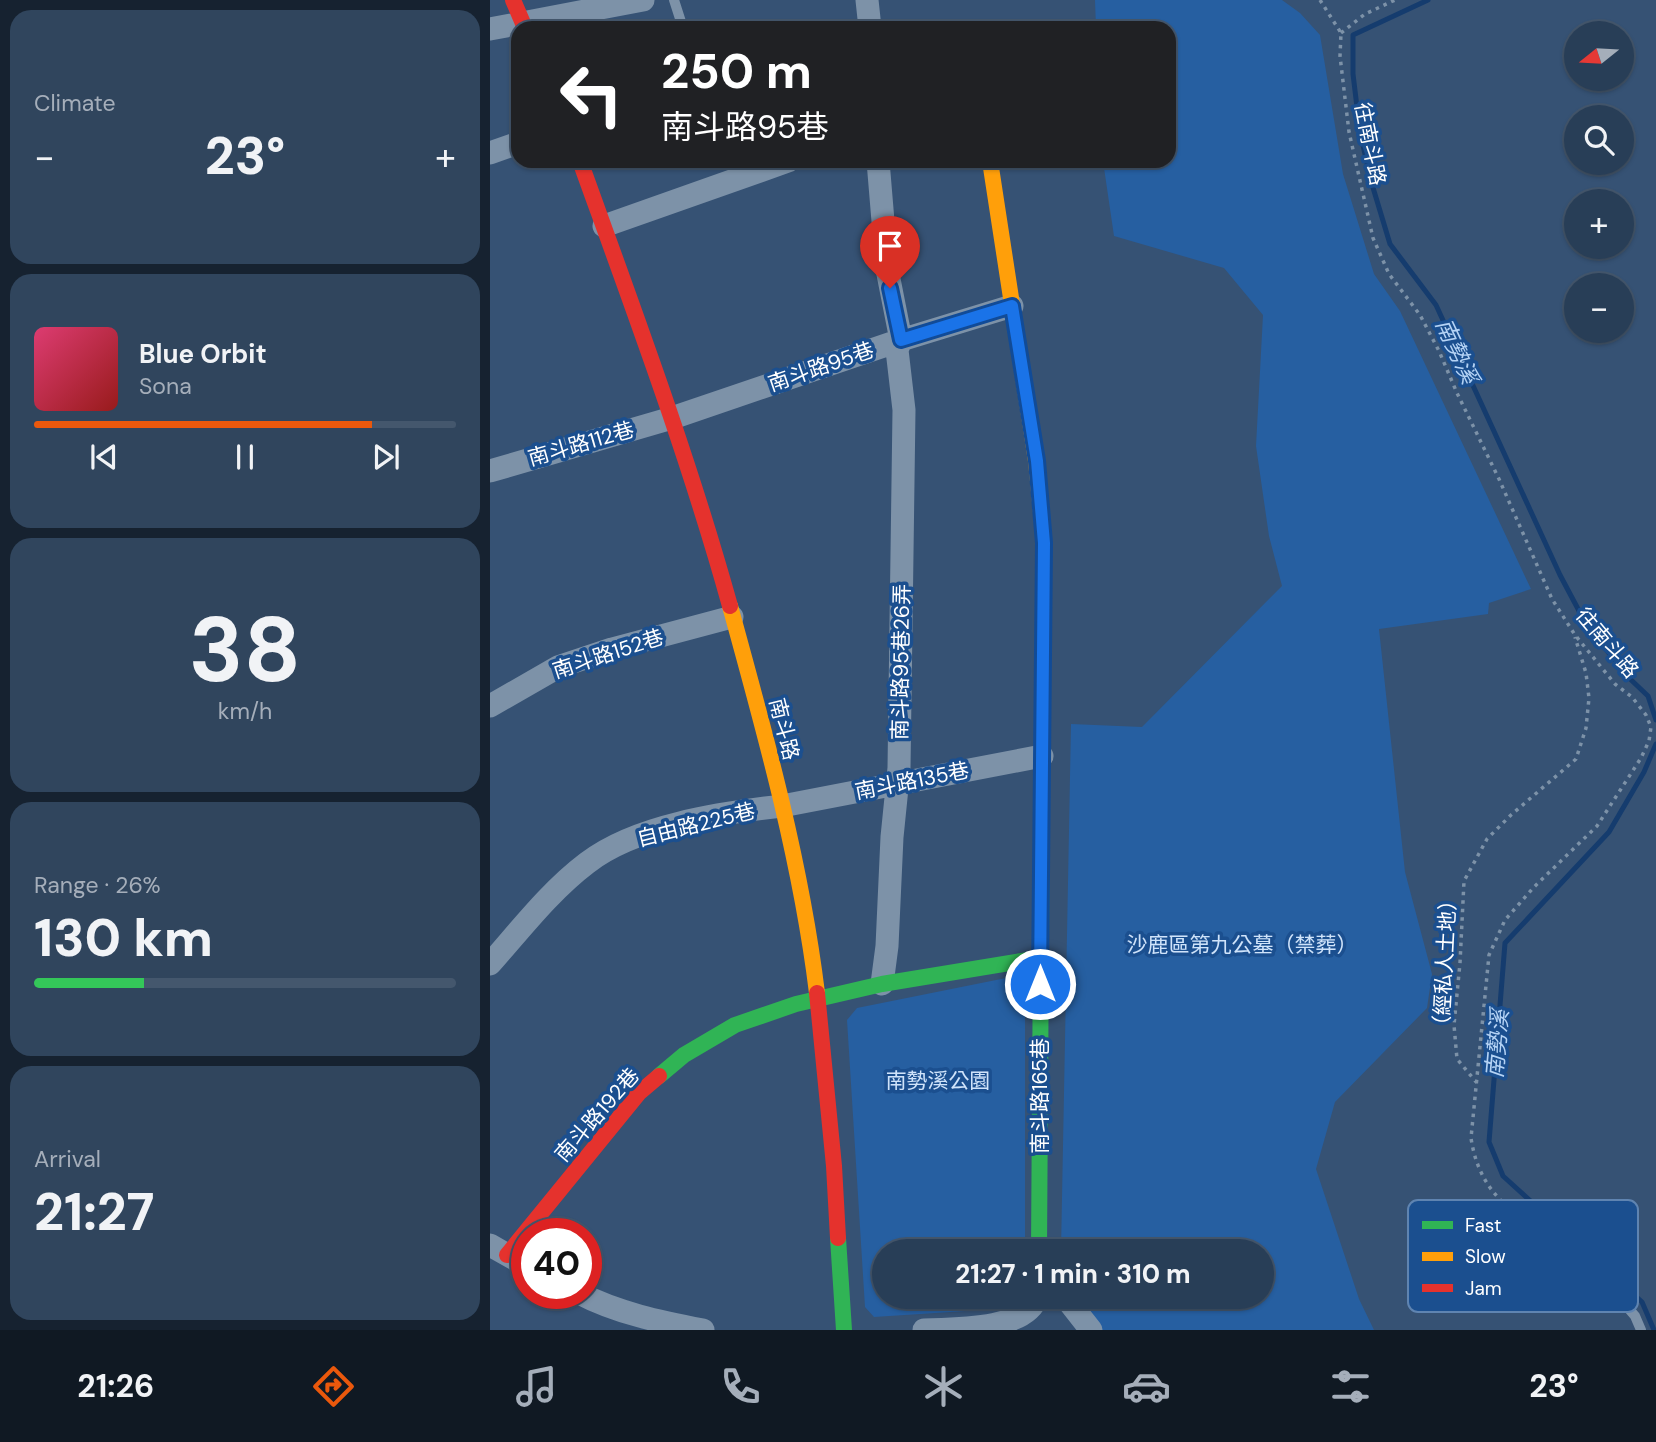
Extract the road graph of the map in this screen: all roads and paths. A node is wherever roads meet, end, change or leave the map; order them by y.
1 (513, 0) edge
2 (674, 0) edge
3 (867, 0) edge
4 (1320, 0) edge
5 (1395, 0) edge
6 (631, 1) edge
7 (522, 21) edge
8 (542, 21) edge
9 (681, 21) edge
10 (869, 21) edge
11 (511, 27) edge
12 (490, 29) edge
13 (1341, 33) junction
14 (511, 146) edge
15 (490, 153) edge
16 (583, 168) edge
17 (768, 168) edge
18 (879, 168) edge
19 (991, 168) edge
20 (604, 226) junction
21 (1012, 306) junction
22 (901, 340) junction
23 (672, 418) junction
24 (490, 471) edge
25 (732, 617) junction
26 (1574, 635) junction
27 (490, 706) edge
28 (1042, 756) junction
29 (898, 783) junction
30 (782, 806) junction
31 (1040, 958) junction
32 (490, 964) edge
33 (881, 984) junction
34 (818, 999) junction
35 (1477, 1083) junction
36 (1503, 1200) edge
37 (1040, 1239) edge
38 (508, 1256) edge
39 (602, 1302) edge
40 (1032, 1309) edge
41 (1074, 1309) edge
42 (1632, 1312) edge
43 (660, 1326) edge
44 (703, 1330) edge
45 (844, 1330) edge
46 (924, 1330) edge
47 (1091, 1330) edge
48 (1641, 1330) edge

1 - 7 street
2 - 9 lane
3 - 10 street
4 - 13 path
5 - 13 path
6 - 8 street
11 - 12 street
13 - 26 path, 往南斗路
14 - 15 street
16 - 20 street, 南斗路
17 - 20 street
18 - 22 street, 南斗路95巷26弄
19 - 21 street, 南斗路165巷
20 - 23 street, 南斗路
21 - 22 street, 南斗路95巷
21 - 28 street, 南斗路165巷
22 - 23 street, 南斗路95巷
22 - 29 street, 南斗路95巷26弄
23 - 24 street, 南斗路112巷
23 - 25 street, 南斗路
25 - 27 street, 南斗路152巷
25 - 30 street, 南斗路
26 - 35 path, （經私人土地）
26 - 35 path, 往南斗路
28 - 29 street, 南斗路135巷
28 - 31 street, 南斗路165巷
29 - 30 street, 南斗路135巷
29 - 33 street, 南斗路95巷26弄
30 - 32 street, 自由路225巷
30 - 34 street, 南斗路
31 - 33 street
31 - 37 street, 南斗路165巷
33 - 34 street
34 - 38 street, 南斗路192巷
34 - 45 street, 南斗路
35 - 36 path, 往南斗路
39 - 43 street
40 - 46 street
41 - 47 street
42 - 48 lane
43 - 44 street

